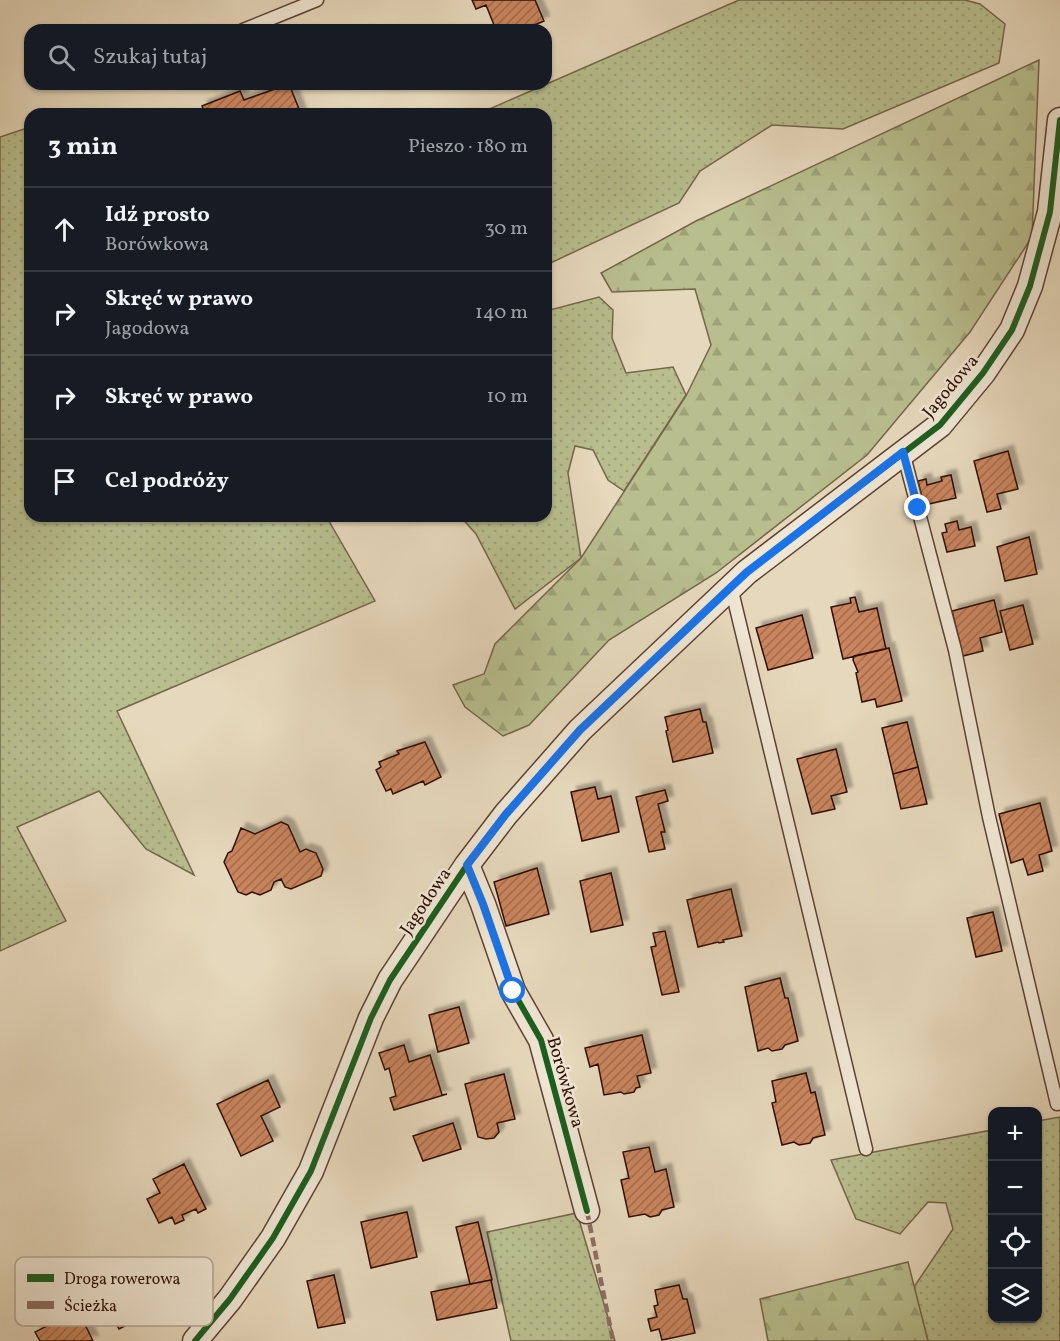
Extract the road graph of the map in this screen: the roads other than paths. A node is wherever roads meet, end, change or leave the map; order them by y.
1 (317, 0) edge
2 (258, 24) edge
3 (1060, 120) edge
4 (1057, 187) edge
5 (903, 452) junction
6 (731, 587) junction
7 (467, 865) junction
8 (1057, 1104) dead end
9 (866, 1149) dead end
10 (587, 1211) dead end
11 (213, 1319) edge
12 (208, 1326) edge
13 (195, 1341) edge

1 - 2 lane
3 - 4 street, Jagodowa
4 - 5 street, Jagodowa
5 - 6 street, Jagodowa
5 - 8 lane
6 - 7 street, Jagodowa
6 - 9 lane
7 - 10 street, Borówkowa
7 - 11 street, Jagodowa
12 - 13 street, Jagodowa

